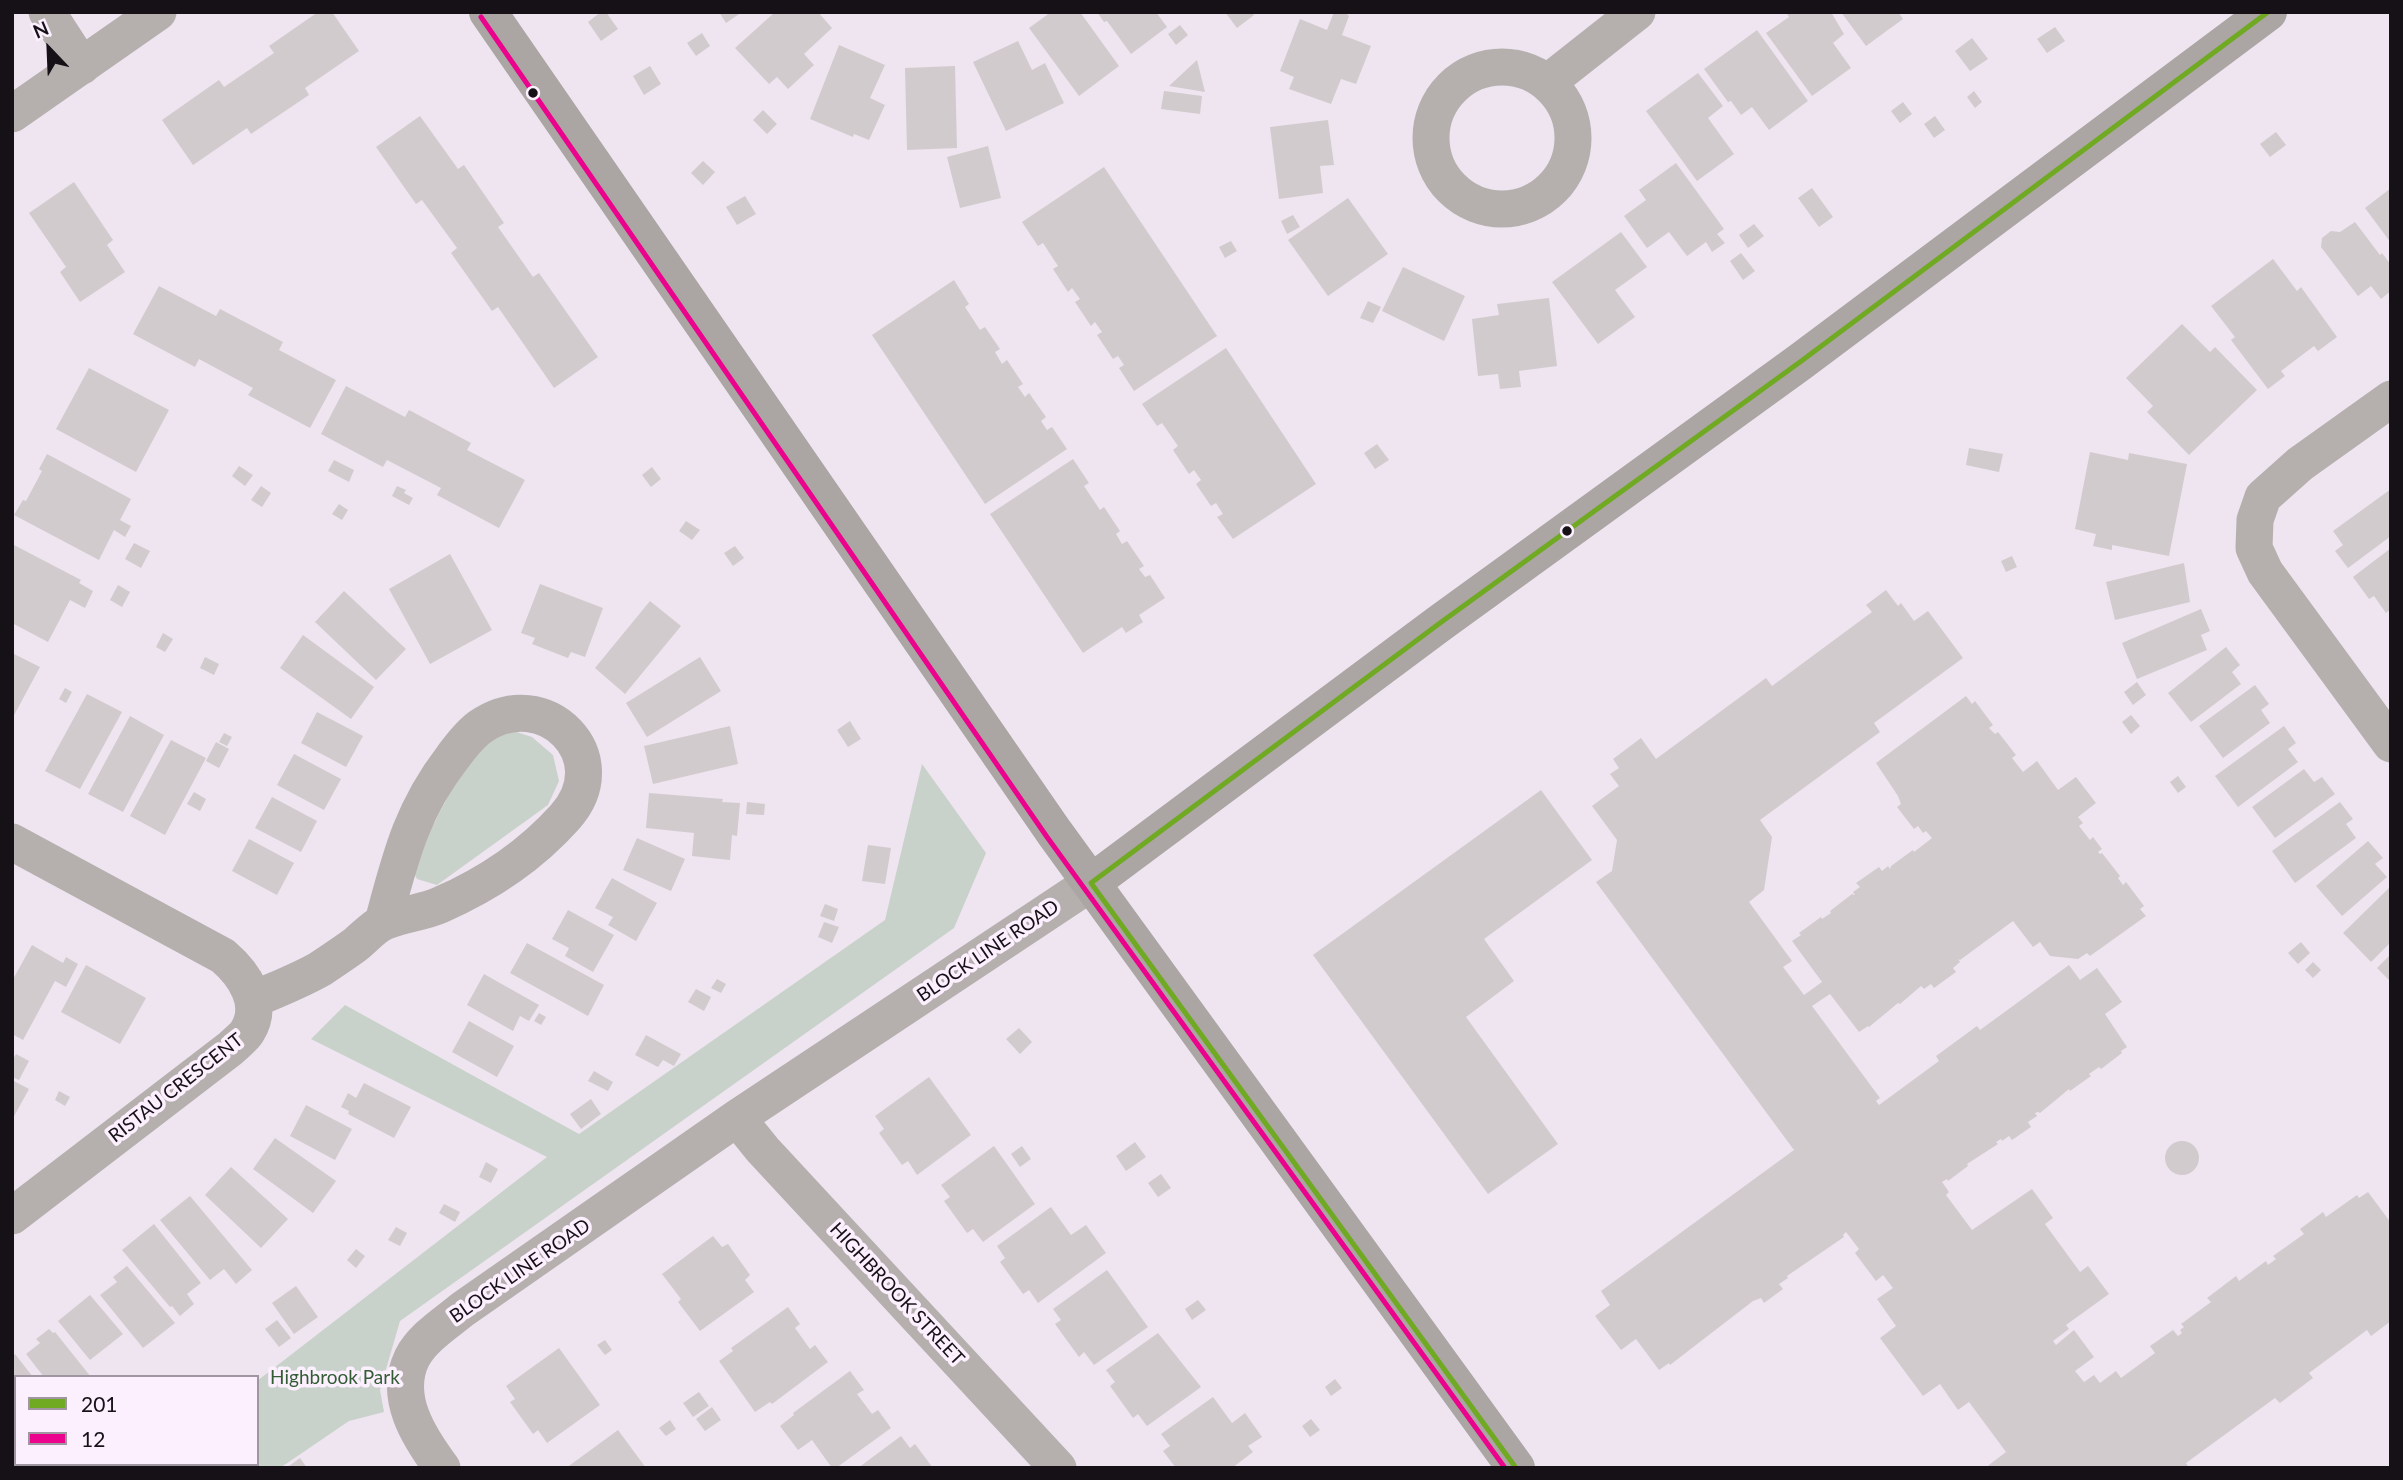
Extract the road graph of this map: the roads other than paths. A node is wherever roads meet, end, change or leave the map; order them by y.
1 (47, 12) edge
2 (158, 12) edge
3 (488, 12) edge
4 (1637, 12) edge
5 (2267, 12) edge
6 (82, 66) junction
7 (1547, 83) dead end
8 (12, 114) edge
9 (2391, 398) edge
10 (2391, 744) edge
11 (12, 842) edge
12 (1091, 883) junction
13 (383, 922) junction
14 (253, 1000) junction
15 (737, 1118) junction
16 (12, 1216) edge
17 (442, 1468) edge
18 (1059, 1468) edge
19 (1516, 1468) edge

1 - 6 street
2 - 6 street
3 - 12 main road
4 - 7 street
5 - 12 main road, BLOCK LINE ROAD
6 - 8 street
9 - 10 street
11 - 14 street
12 - 15 street, BLOCK LINE ROAD
12 - 19 main road
13 - 13 street
13 - 14 street
14 - 16 street, RISTAU CRESCENT
15 - 17 street, BLOCK LINE ROAD
15 - 18 street, HIGHBROOK STREET

